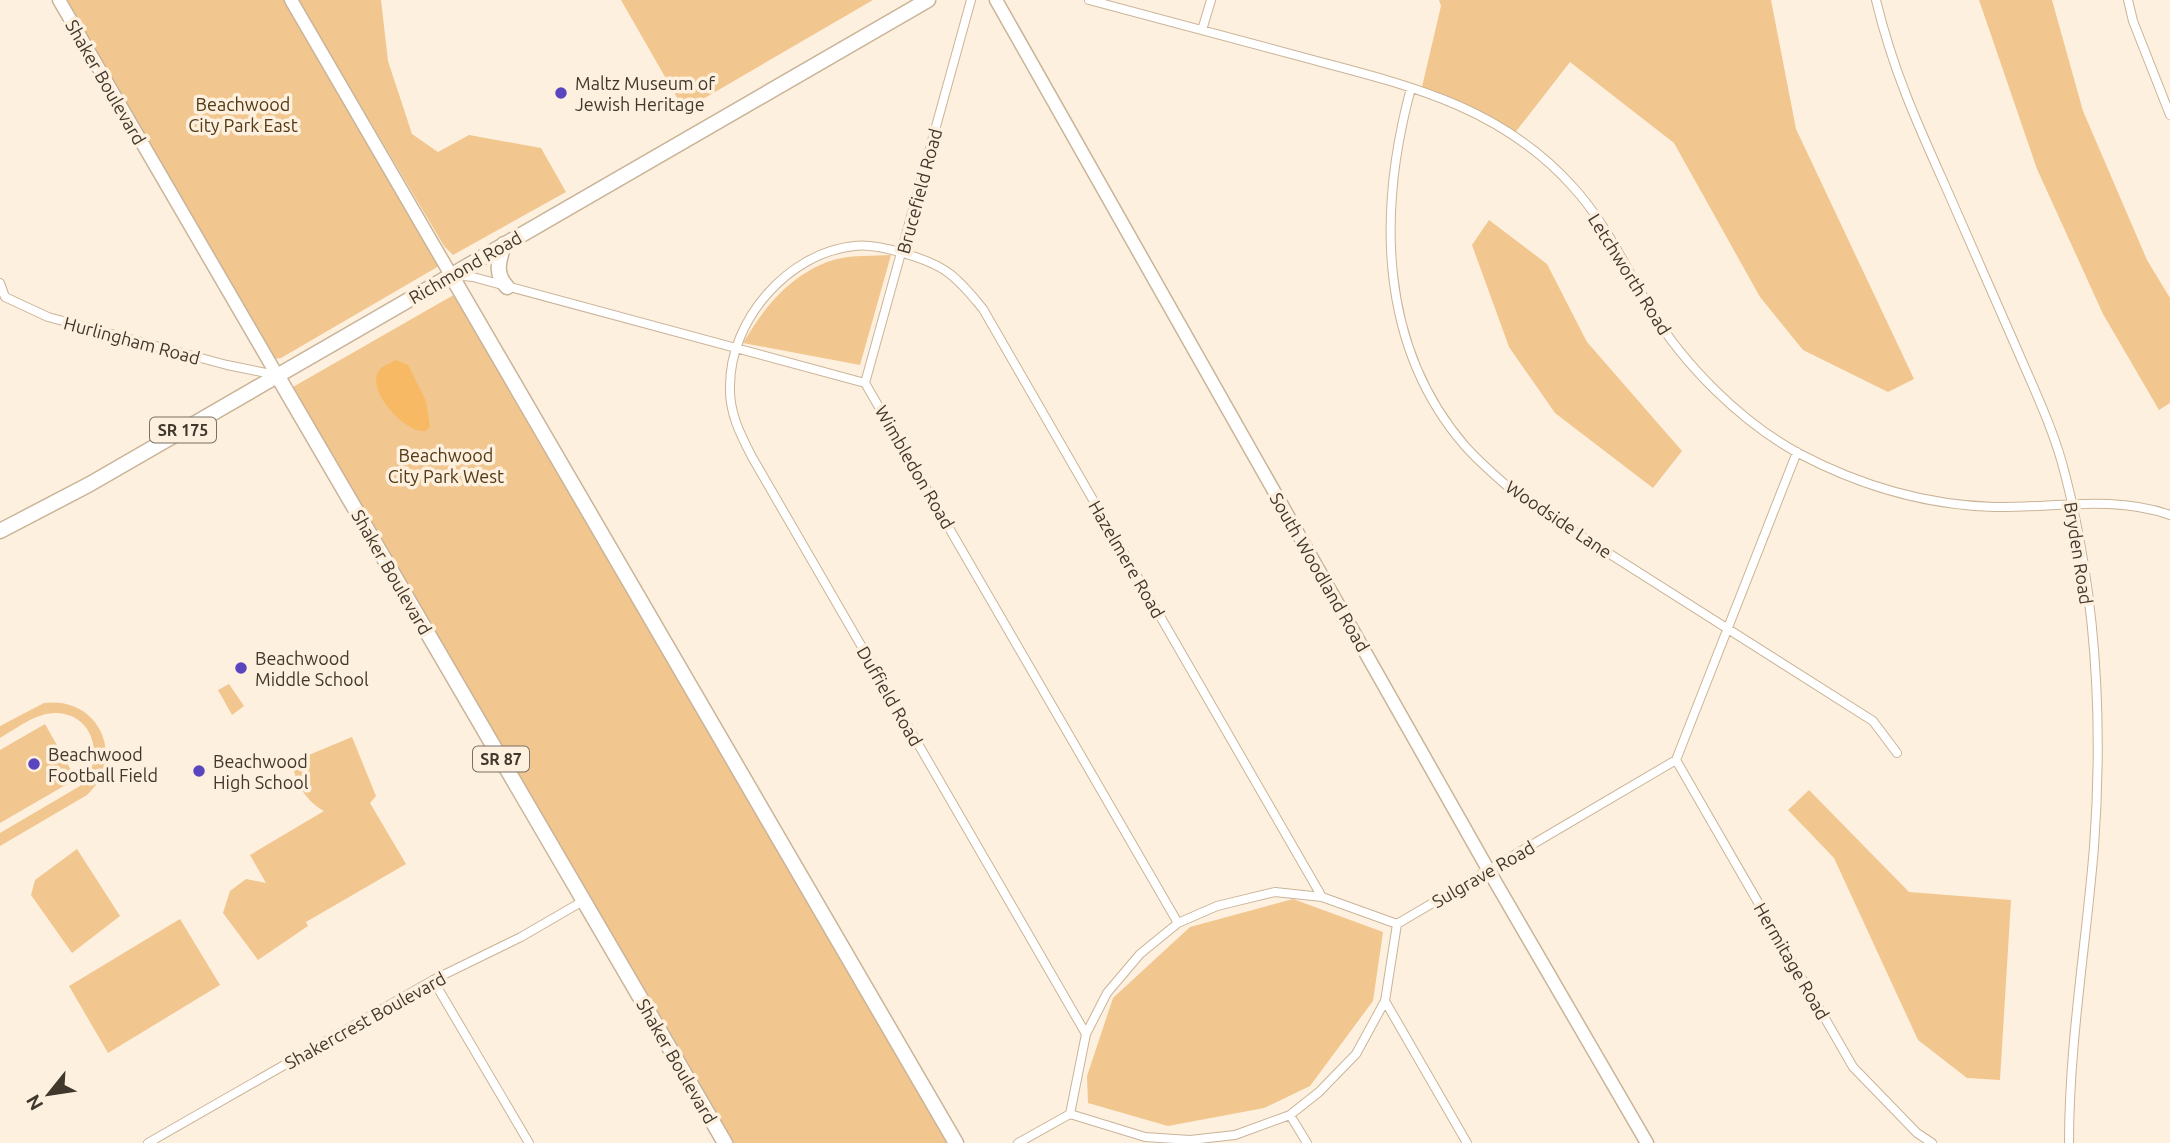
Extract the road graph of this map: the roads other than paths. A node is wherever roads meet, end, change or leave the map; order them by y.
1 (59, 0) edge
2 (291, 0) edge
3 (928, 0) edge
4 (971, 0) edge
5 (996, 0) edge
6 (1089, 0) edge
7 (1210, 0) edge
8 (1876, 0) edge
9 (2128, 0) edge
10 (1202, 30) junction
11 (1411, 88) junction
12 (2170, 115) edge
13 (504, 244) junction
14 (902, 252) junction
15 (451, 275) junction
16 (0, 283) edge
17 (507, 287) junction
18 (3, 300) edge
19 (736, 346) junction
20 (277, 375) junction
21 (865, 383) junction
22 (1797, 452) junction
23 (2072, 504) junction
24 (2170, 515) edge
25 (0, 531) edge
26 (1728, 629) junction
27 (1897, 753) dead end
28 (1676, 760) junction
29 (1489, 871) junction
30 (1322, 897) junction
31 (583, 901) junction
32 (1178, 923) junction
33 (1397, 924) junction
34 (433, 980) junction
35 (1385, 1001) junction
36 (1086, 1034) junction
37 (1070, 1114) junction
38 (1290, 1115) junction
39 (1146, 1140) edge
40 (148, 1143) edge
41 (529, 1143) edge
42 (725, 1143) edge
43 (956, 1143) edge
44 (1018, 1143) edge
45 (1307, 1143) edge
46 (1467, 1143) edge
47 (1647, 1143) edge
48 (1932, 1143) edge
49 (2069, 1143) edge

1 - 20 street, Shaker Boulevard
2 - 15 street
3 - 13 main road, Richmond Road
4 - 14 street, Brucefield Road
5 - 29 street, South Woodland Road
6 - 10 street, Letchworth Road
7 - 10 street
8 - 23 street, Bryden Road
9 - 12 street
10 - 11 street, Letchworth Road
11 - 22 street, Letchworth Road
11 - 26 street, Woodside Lane
13 - 15 main road, Richmond Road
13 - 17 main road
14 - 19 street, Hazelmere Road
14 - 21 street, Brucefield Road
14 - 30 street, Hazelmere Road
15 - 17 street
15 - 20 main road, Richmond Road
15 - 43 main road
16 - 18 street, Hurlingham Road
17 - 19 street
18 - 20 street, Hurlingham Road
19 - 21 street
19 - 36 street, Duffield Road
20 - 25 main road, Richmond Road / SR 175
20 - 31 main road, Shaker Boulevard / SR 87
21 - 32 street, Wimbledon Road
22 - 23 street, Letchworth Road
22 - 26 street
23 - 24 street, Letchworth Road
23 - 49 street, Bryden Road
26 - 27 street, Woodside Lane
26 - 28 street
28 - 29 street, Sulgrave Road
28 - 48 street, Hermitage Road
29 - 33 street, Sulgrave Road
29 - 47 street, South Woodland Road
30 - 32 street
30 - 33 street
31 - 34 street, Shakercrest Boulevard
31 - 42 main road, Shaker Boulevard / SR 87
32 - 36 street
33 - 35 street
34 - 40 street, Shakercrest Boulevard
34 - 41 street
35 - 38 street
35 - 46 street
36 - 37 street
37 - 39 street
37 - 44 street
38 - 39 street
38 - 45 street

